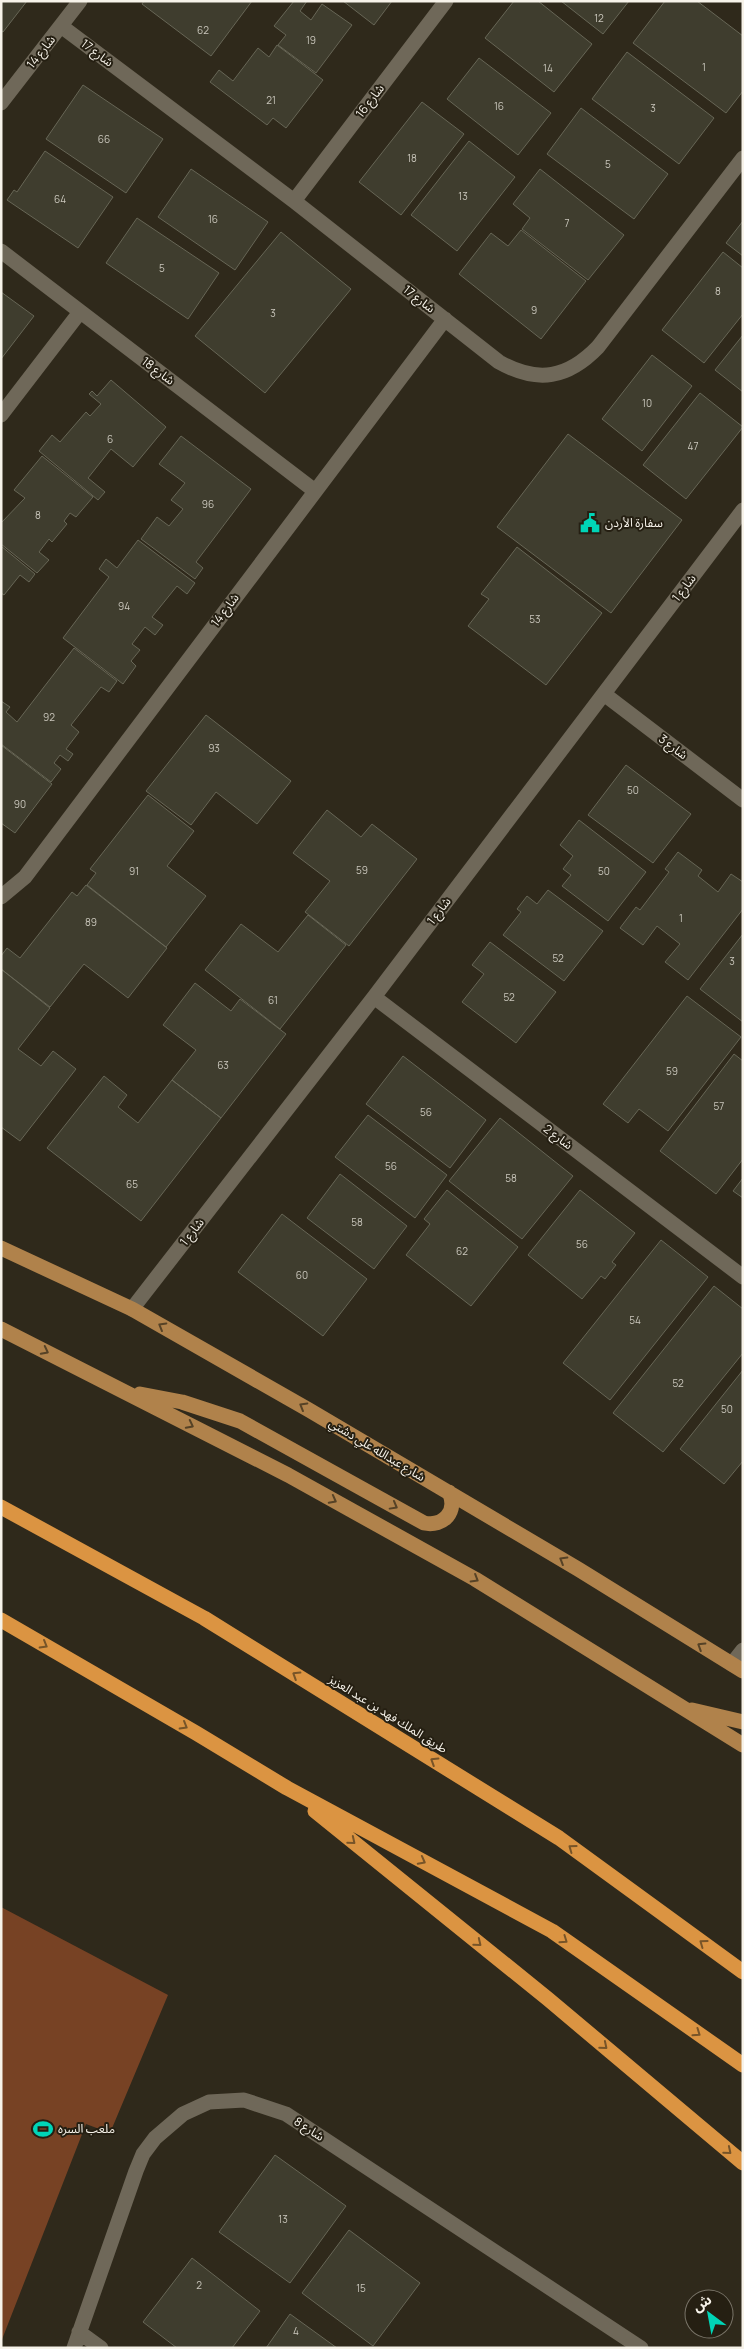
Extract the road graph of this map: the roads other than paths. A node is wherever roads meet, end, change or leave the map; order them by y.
1 (80, 1) edge
2 (446, 1) edge
3 (61, 26) junction
4 (1, 104) edge
5 (743, 158) edge
6 (294, 201) junction
7 (1, 251) edge
8 (80, 312) junction
9 (445, 319) junction
10 (1, 415) edge
11 (315, 491) junction
12 (743, 510) edge
13 (604, 694) junction
14 (743, 800) edge
15 (1, 897) edge
16 (374, 997) junction
17 (1, 1248) edge
18 (743, 1277) edge
19 (132, 1309) junction
20 (1, 1329) edge
21 (126, 1392) junction
22 (449, 1492) junction
23 (1, 1507) edge
24 (1, 1620) edge
25 (743, 1650) edge
26 (737, 1668) edge
27 (683, 1708) junction
28 (743, 1722) edge
29 (743, 1745) edge
30 (287, 1788) junction
31 (743, 1972) edge
32 (743, 2065) edge
33 (743, 2163) edge
34 (79, 2332) junction
35 (74, 2348) edge
36 (101, 2348) edge
37 (641, 2348) edge

1 - 3 street, شارع 14
2 - 6 street, شارع 16
3 - 4 street, شارع 14
3 - 6 street, شارع 17
5 - 9 street, شارع 17
6 - 9 street, شارع 17
7 - 8 street, شارع 18
8 - 10 street
8 - 11 street, شارع 18
9 - 11 street, شارع 14
11 - 15 street, شارع 14
12 - 13 street, شارع 1
13 - 14 street, شارع 3
13 - 16 street, شارع 1
16 - 18 street, شارع 2
16 - 19 street, شارع 1
17 - 19 main road, شارع عبدالله علي دشتي
22 -> 19 main road, شارع عبدالله علي دشتي
20 -> 21 main road
21 -> 22 main road
21 -> 27 main road
26 -> 22 main road, شارع عبدالله علي دشتي
31 -> 23 highway, طريق الملك فهد بن عبد العزيز
24 -> 30 highway
25 - 26 street
27 - 28 main road
27 - 29 main road
30 -> 32 highway
30 -> 33 highway
34 - 35 street, شارع 8
34 - 36 street
34 - 37 street, شارع 8

